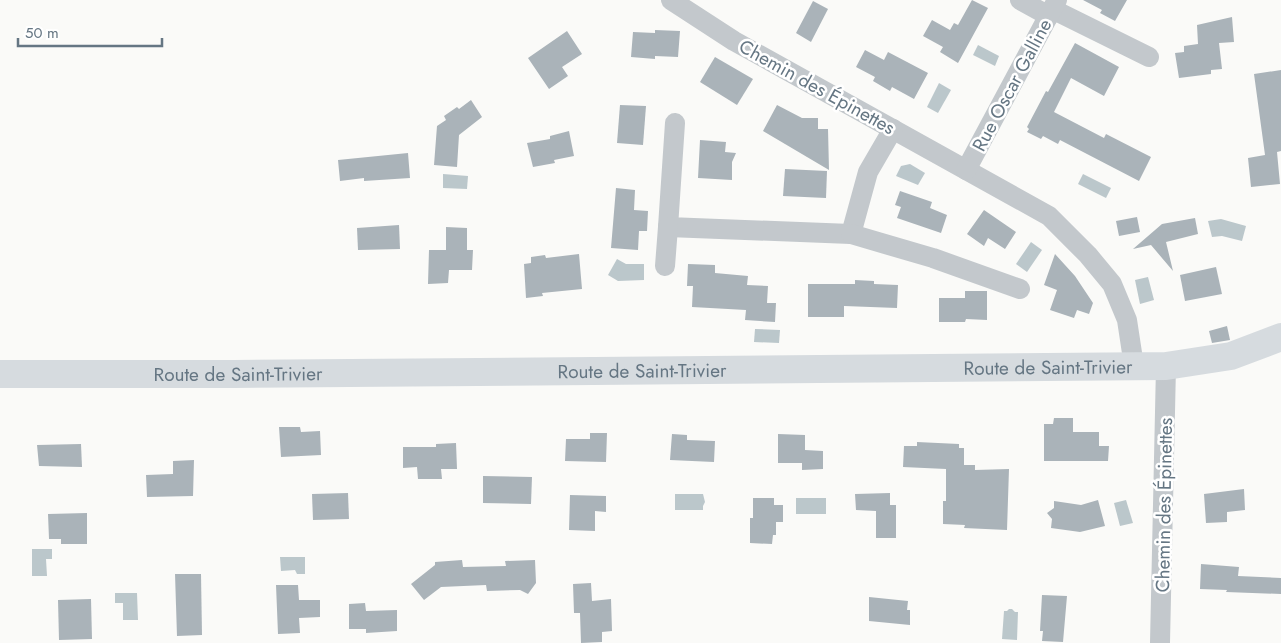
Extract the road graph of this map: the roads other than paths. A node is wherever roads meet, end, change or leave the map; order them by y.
1 (671, 0) edge
2 (1020, 0) edge
3 (1053, 8) edge
4 (1150, 57) dead end
5 (675, 123) dead end
6 (893, 129) junction
7 (966, 170) junction
8 (668, 227) junction
9 (851, 234) junction
10 (665, 266) dead end
11 (1020, 288) dead end
12 (1281, 337) edge
13 (1134, 366) junction
14 (1166, 366) junction
15 (0, 374) edge
16 (1160, 643) edge

1 - 6 street, Chemin des Épinettes
2 - 3 street
3 - 4 street
3 - 7 street, Rue Oscar Galline
5 - 8 street
6 - 7 street, Chemin des Épinettes
6 - 9 street
7 - 13 street, Chemin des Épinettes
8 - 9 street
8 - 10 street
9 - 11 street
12 - 14 main road, Route de Saint-Trivier
13 - 14 main road, Route de Saint-Trivier
13 - 15 main road, Route de Saint-Trivier
14 - 16 street, Chemin des Épinettes

